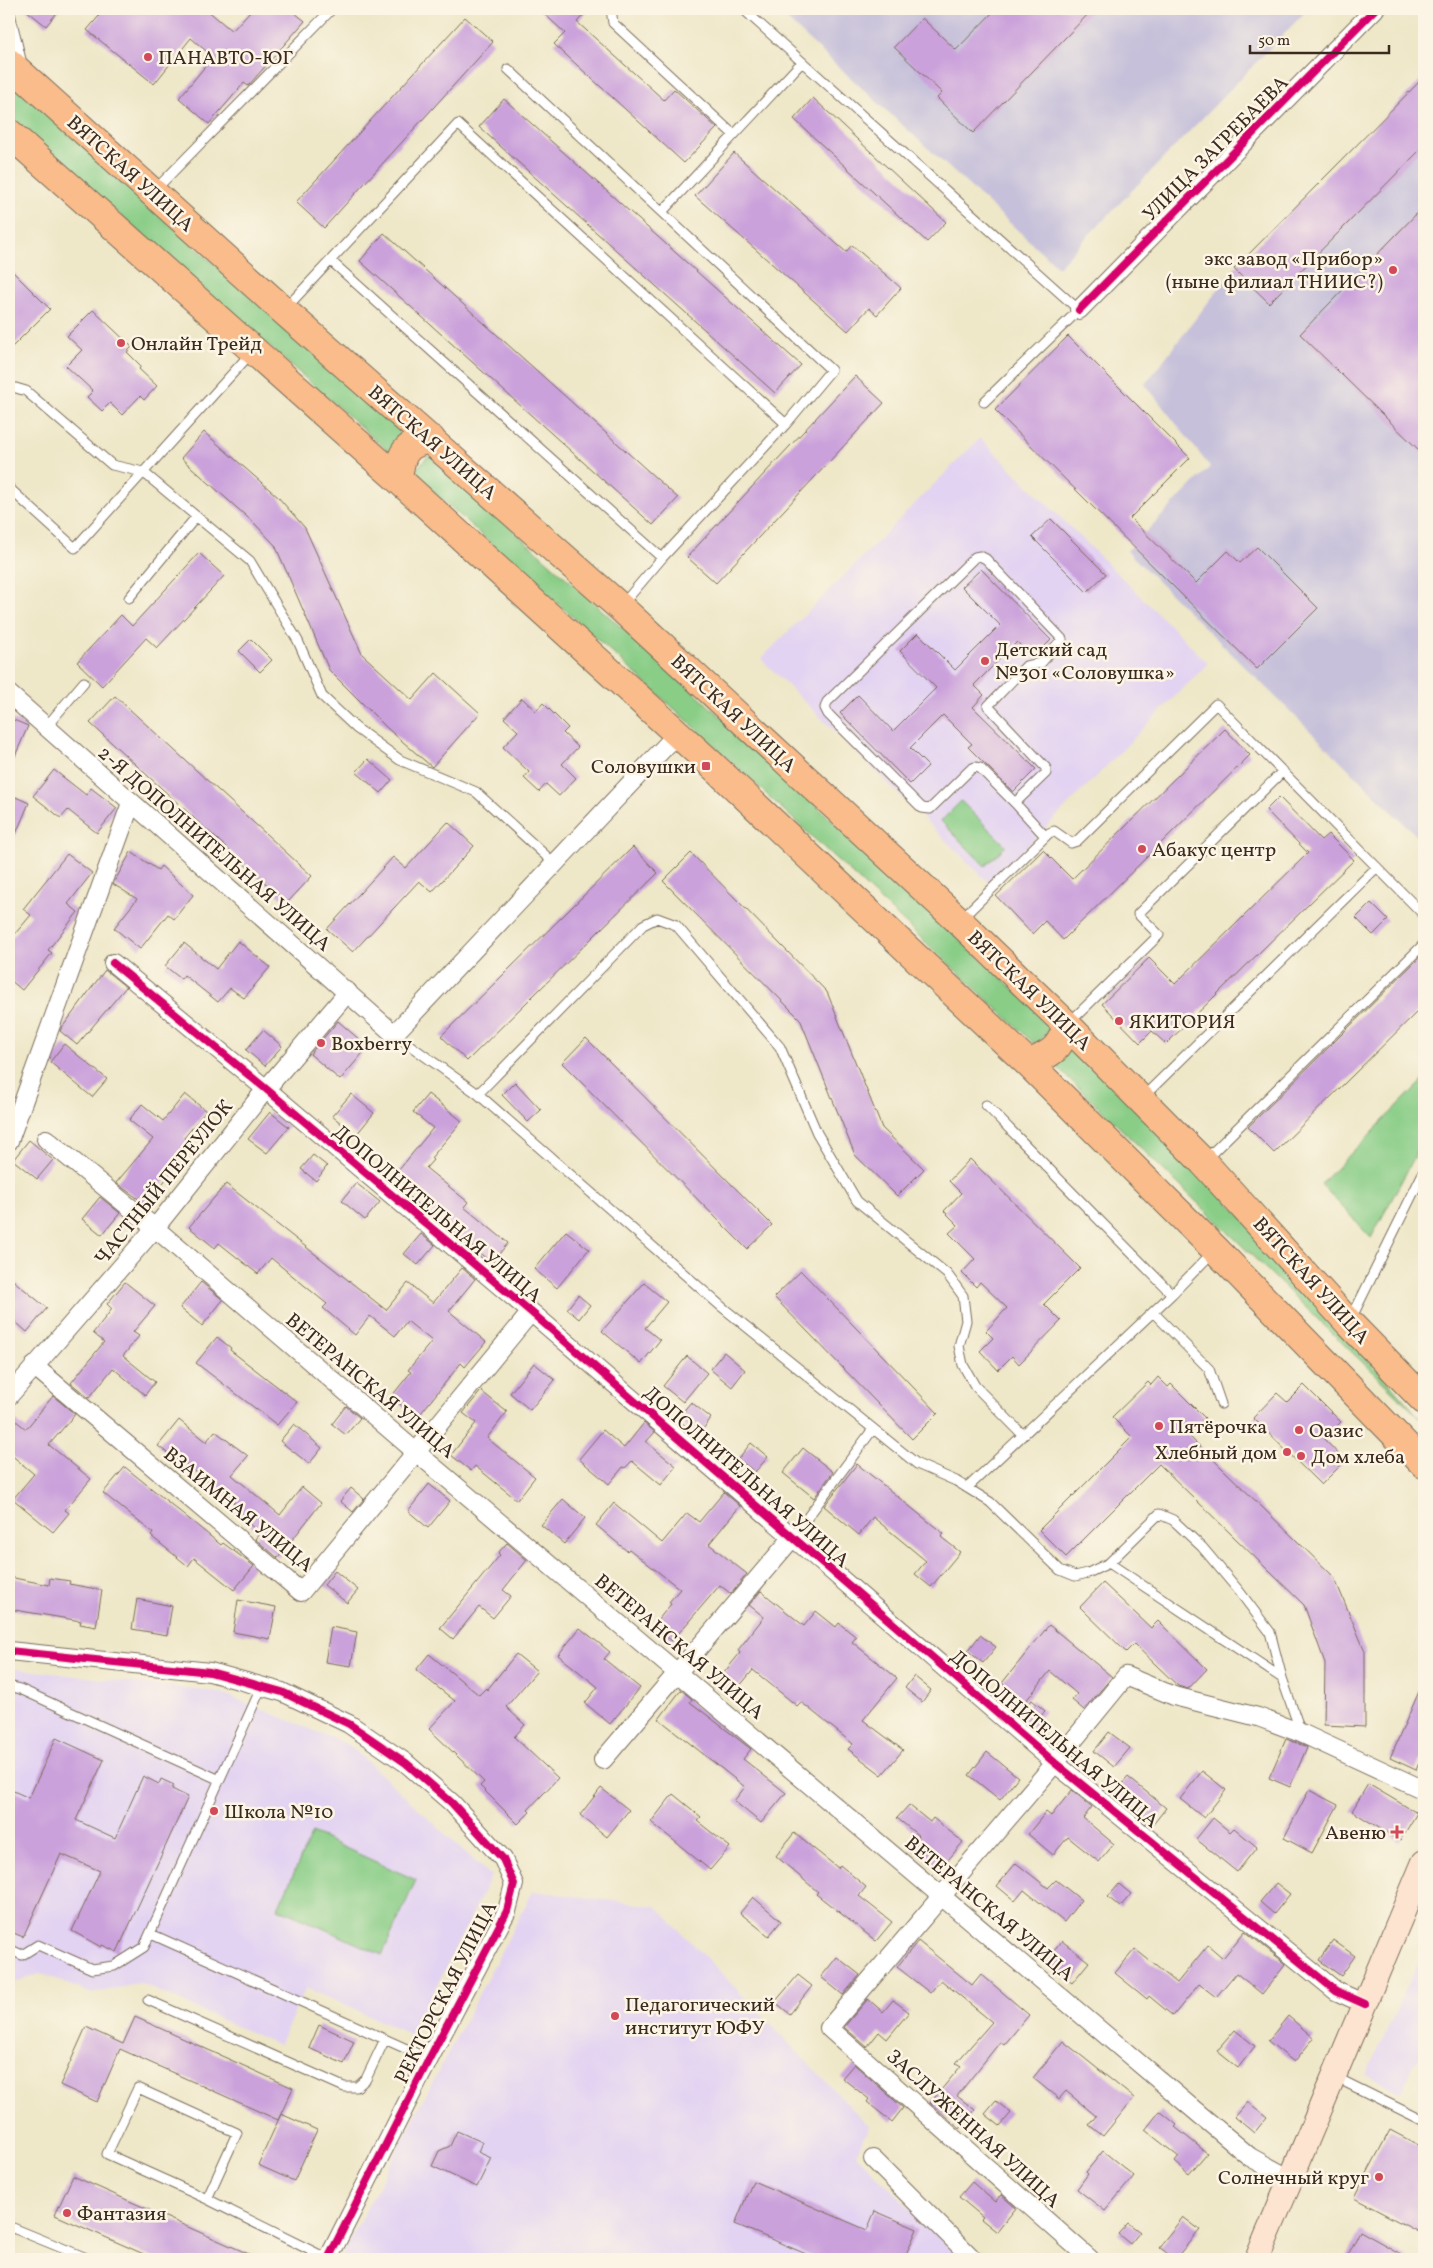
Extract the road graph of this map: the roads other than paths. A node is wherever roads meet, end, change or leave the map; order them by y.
1 (9, 9) edge
2 (332, 9) edge
3 (611, 9) edge
4 (743, 9) edge
5 (1375, 9) edge
6 (802, 62) junction
7 (508, 69) dead end
8 (17, 70) edge
9 (9, 133) edge
10 (734, 135) junction
11 (153, 192) junction
12 (662, 212) junction
13 (331, 261) junction
14 (1079, 310) junction
15 (284, 311) junction
16 (253, 351) junction
17 (9, 386) edge
18 (984, 402) dead end
19 (786, 424) junction
20 (431, 439) junction
21 (143, 472) junction
22 (398, 479) junction
23 (9, 488) edge
24 (196, 517) junction
25 (662, 558) junction
26 (129, 598) dead end
27 (620, 607) junction
28 (84, 682) dead end
29 (9, 694) edge
30 (46, 727) junction
31 (678, 733) junction
32 (1283, 771) junction
33 (131, 803) junction
34 (1016, 803) junction
35 (1046, 836) junction
36 (556, 864) junction
37 (1377, 867) junction
38 (1424, 915) edge
39 (959, 921) junction
40 (1424, 944) edge
41 (113, 963) dead end
42 (348, 992) junction
43 (1067, 1025) junction
44 (394, 1034) junction
45 (1029, 1064) junction
46 (266, 1089) junction
47 (478, 1094) junction
48 (1141, 1099) junction
49 (986, 1105) dead end
50 (46, 1139) dead end
51 (9, 1141) edge
52 (1203, 1162) junction
53 (1424, 1171) edge
54 (156, 1228) junction
55 (1216, 1250) junction
56 (1172, 1294) junction
57 (531, 1312) junction
58 (1153, 1312) junction
59 (1349, 1323) junction
60 (34, 1366) junction
61 (9, 1396) edge
62 (1424, 1400) edge
63 (1221, 1404) dead end
64 (874, 1429) junction
65 (1023, 1435) junction
66 (416, 1452) junction
67 (1424, 1464) edge
68 (967, 1488) junction
69 (793, 1536) junction
70 (1109, 1563) junction
71 (9, 1651) edge
72 (679, 1672) junction
73 (1282, 1678) junction
74 (9, 1686) edge
75 (262, 1686) junction
76 (1301, 1733) junction
77 (604, 1760) dead end
78 (1055, 1763) junction
79 (220, 1780) junction
80 (1424, 1790) edge
81 (1424, 1862) edge
82 (942, 1895) junction
83 (151, 1934) junction
84 (9, 1949) edge
85 (148, 2000) dead end
86 (1365, 2004) junction
87 (385, 2039) junction
88 (429, 2059) junction
89 (1334, 2076) junction
90 (1424, 2121) edge
91 (874, 2159) dead end
92 (1292, 2180) junction
93 (207, 2199) junction
94 (9, 2230) edge
95 (89, 2259) edge
96 (328, 2259) edge
97 (973, 2259) edge
98 (1090, 2259) edge
99 (1257, 2259) edge

1 - 8 lane
2 - 11 lane
3 - 10 lane
4 - 6 lane
5 - 14 street, УЛИЦА ЗАГРЕБАЕВА
6 - 10 lane
6 - 14 lane
7 - 12 lane
8 - 11 main road, ВЯТСКАЯ УЛИЦА
9 - 16 main road
10 - 12 lane
11 - 15 main road, ВЯТСКАЯ УЛИЦА
12 - 19 lane
13 - 15 lane
13 - 19 lane
13 - 25 lane
14 - 18 lane
15 - 20 main road, ВЯТСКАЯ УЛИЦА
16 - 21 lane
16 - 22 main road
17 - 21 lane
19 - 25 lane
20 - 22 main road
20 - 27 main road, ВЯТСКАЯ УЛИЦА
21 - 23 lane
21 - 24 lane
22 - 31 main road
24 - 26 lane
24 - 36 lane
25 - 27 lane
27 - 39 main road, ВЯТСКАЯ УЛИЦА
28 - 30 lane
29 - 30 street, 2-Я ДОПОЛНИТЕЛЬНАЯ УЛИЦА
30 - 33 street, 2-Я ДОПОЛНИТЕЛЬНАЯ УЛИЦА
31 - 36 street
31 - 45 main road
32 - 35 lane
32 - 37 lane
32 - 43 lane
33 - 42 street, 2-Я ДОПОЛНИТЕЛЬНАЯ УЛИЦА
33 - 51 street
34 - 34 lane
34 - 35 lane
35 - 39 lane
36 - 44 street
37 - 38 lane
37 - 48 lane
39 - 43 main road, ВЯТСКАЯ УЛИЦА
40 - 52 lane
41 - 46 street, ДОПОЛНИТЕЛЬНАЯ УЛИЦА
42 - 44 street, 2-Я ДОПОЛНИТЕЛЬНАЯ УЛИЦА
42 - 46 street, ЧАСТНЫЙ ПЕРЕУЛОК
43 - 45 main road
43 - 48 main road, ВЯТСКАЯ УЛИЦА
44 - 47 lane
45 - 55 main road
46 - 54 street, ЧАСТНЫЙ ПЕРЕУЛОК
46 - 57 street, ДОПОЛНИТЕЛЬНАЯ УЛИЦА
47 - 64 lane
47 - 65 lane
48 - 52 main road, ВЯТСКАЯ УЛИЦА
49 - 56 lane
50 - 54 street, ВЕТЕРАНСКАЯ УЛИЦА
52 - 59 main road, ВЯТСКАЯ УЛИЦА
53 - 59 lane
54 - 60 street, ЧАСТНЫЙ ПЕРЕУЛОК
54 - 66 street, ВЕТЕРАНСКАЯ УЛИЦА
55 - 56 lane
55 - 67 main road
56 - 58 lane
57 - 66 street, ВЗАИМНАЯ УЛИЦА
57 - 69 street, ДОПОЛНИТЕЛЬНАЯ УЛИЦА
58 - 63 lane
58 - 65 lane
59 - 62 main road, ВЯТСКАЯ УЛИЦА
60 - 61 street, ЧАСТНЫЙ ПЕРЕУЛОК
60 - 66 street, ВЗАИМНАЯ УЛИЦА
64 - 68 lane
64 - 69 lane
65 - 68 lane
66 - 72 street, ВЕТЕРАНСКАЯ УЛИЦА
68 - 70 lane
69 - 72 street
69 - 78 street, ДОПОЛНИТЕЛЬНАЯ УЛИЦА
70 - 73 lane
70 - 73 lane
71 - 75 street, РЕКТОРСКАЯ УЛИЦА
72 - 77 street
72 - 82 street, ВЕТЕРАНСКАЯ УЛИЦА
73 - 76 lane
74 - 79 lane
75 - 79 lane
75 - 88 street, РЕКТОРСКАЯ УЛИЦА
76 - 78 street
76 - 80 street
78 - 82 street
78 - 86 street, ДОПОЛНИТЕЛЬНАЯ УЛИЦА
79 - 83 lane
81 - 86 street
82 - 92 street, ВЕТЕРАНСКАЯ УЛИЦА
82 - 98 street, ЗАСЛУЖЕННАЯ УЛИЦА
83 - 84 lane
83 - 87 lane
85 - 87 lane
86 - 89 street
87 - 88 lane
88 - 96 street, РЕКТОРСКАЯ УЛИЦА
89 - 90 lane
89 - 92 street
91 - 97 street
92 - 99 street
93 - 93 lane
93 - 96 lane
94 - 95 lane

